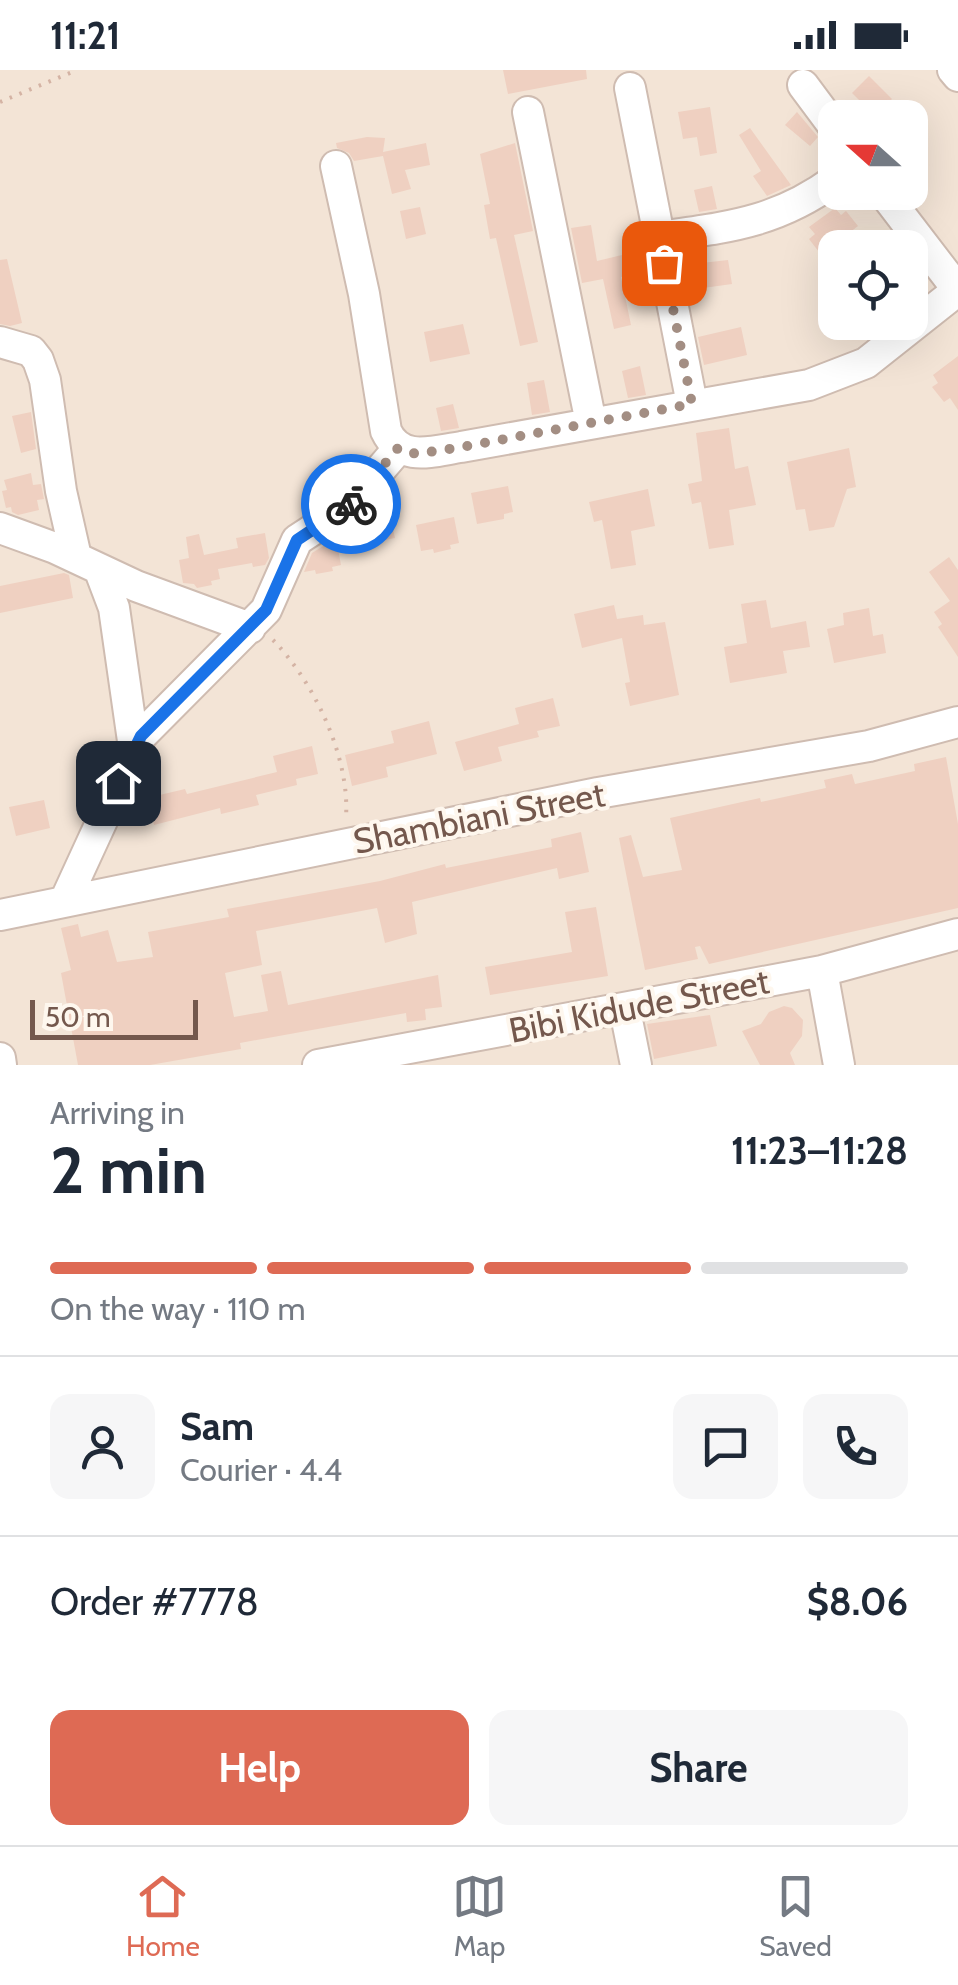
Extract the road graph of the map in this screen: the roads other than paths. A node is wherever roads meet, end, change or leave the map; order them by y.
1 (953, 70) edge
2 (958, 76) edge
3 (803, 86) dead end
4 (630, 88) dead end
5 (818, 106) edge
6 (528, 112) dead end
7 (336, 166) dead end
8 (818, 192) edge
9 (898, 210) edge
10 (659, 237) junction
11 (958, 290) edge
12 (0, 342) edge
13 (692, 404) junction
14 (592, 422) junction
15 (398, 448) junction
16 (0, 528) edge
17 (88, 564) junction
18 (250, 628) junction
19 (958, 722) edge
20 (134, 748) junction
21 (65, 901) junction
22 (0, 915) edge
23 (958, 934) edge
24 (822, 971) junction
25 (625, 1010) junction
26 (318, 1065) edge
27 (636, 1065) edge
28 (839, 1065) edge

1 - 2 street
3 - 5 street
4 - 10 street
6 - 14 street
7 - 15 street
8 - 10 street
9 - 11 street
10 - 13 street
11 - 13 street
12 - 17 street
13 - 14 street
14 - 15 street
15 - 18 street
16 - 17 street
17 - 18 street
17 - 20 street
18 - 20 street
19 - 21 street, Shambiani Street
20 - 21 street
21 - 22 street, Shambiani Street
23 - 24 street, Bibi Kidude Street
24 - 25 street, Bibi Kidude Street
24 - 28 street
25 - 26 street, Bibi Kidude Street
25 - 27 street

